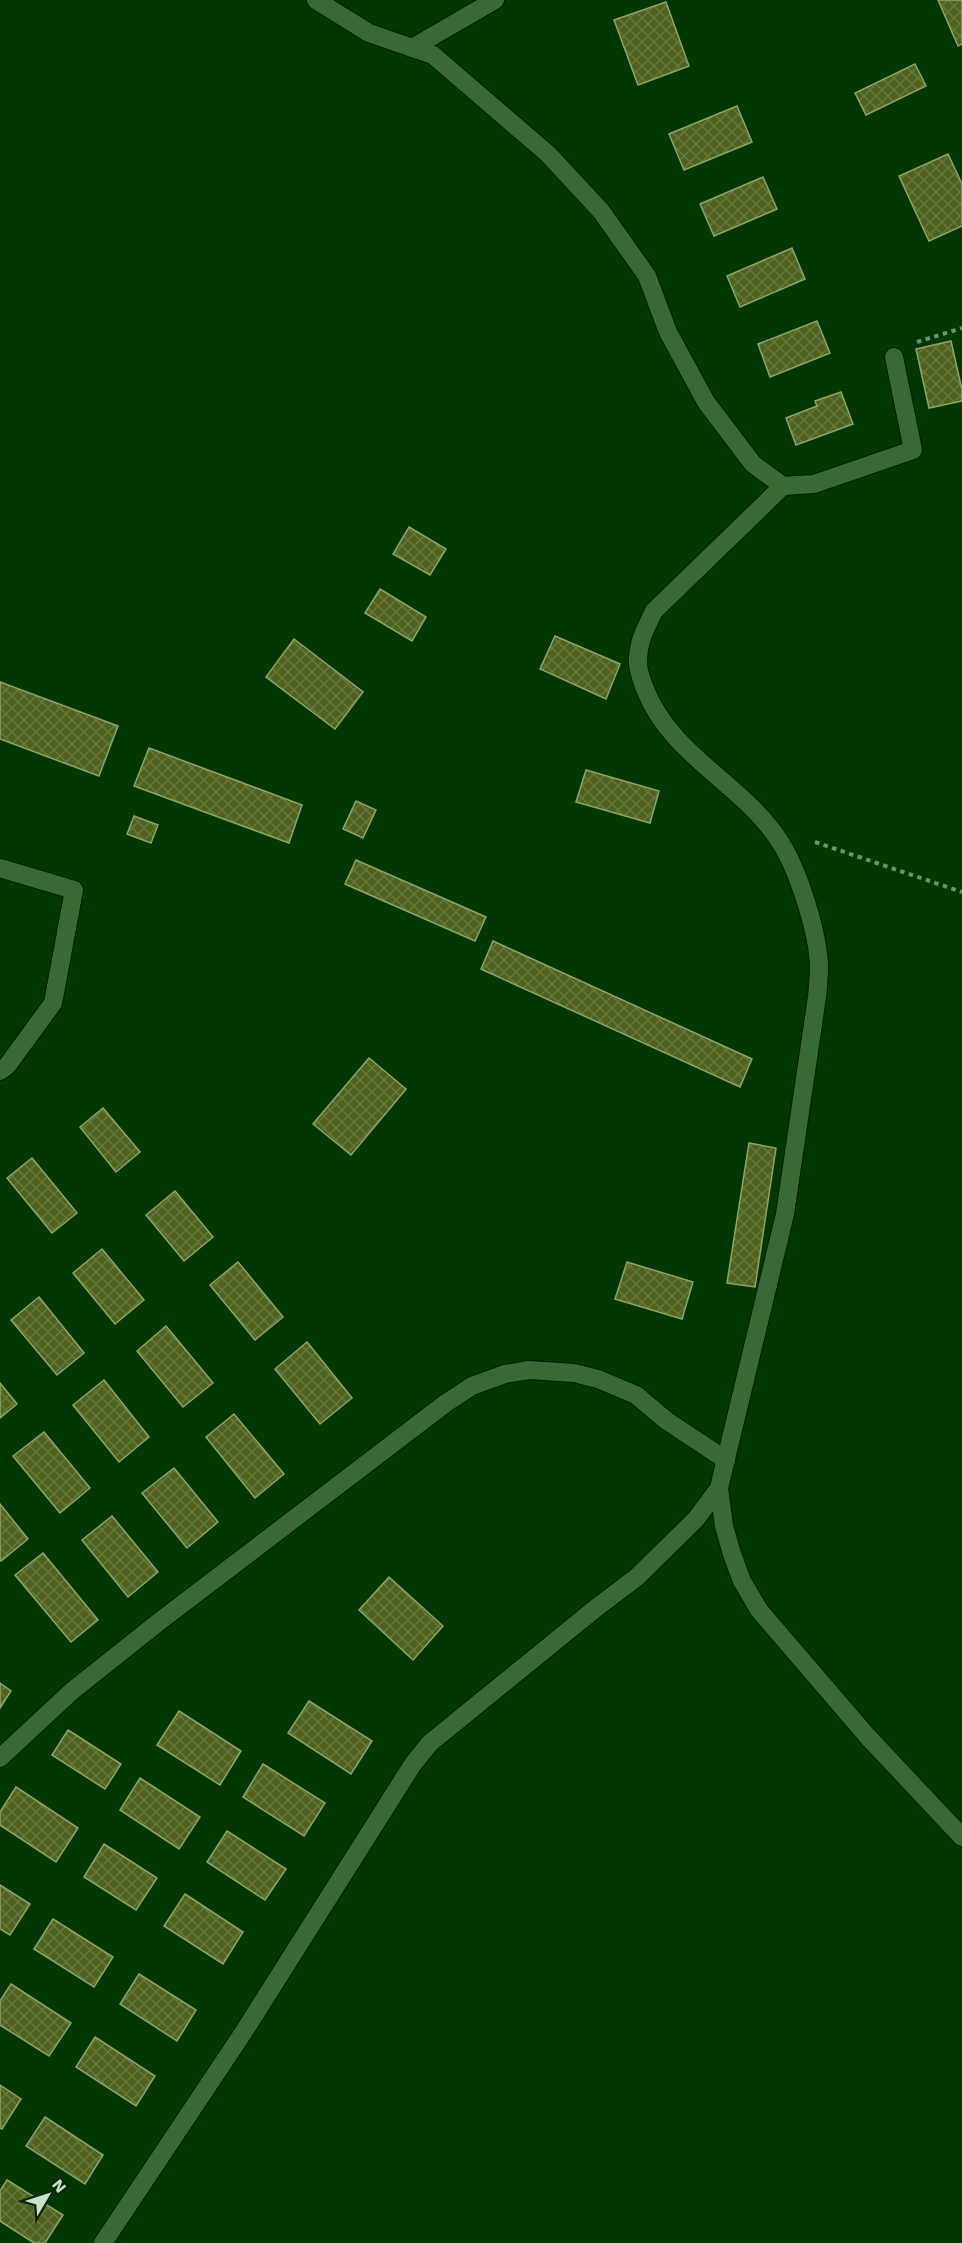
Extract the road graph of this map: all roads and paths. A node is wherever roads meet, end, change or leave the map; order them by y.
1 (316, 0) edge
2 (495, 0) edge
3 (412, 48) junction
4 (962, 328) edge
5 (894, 357) joint
6 (783, 486) junction
7 (806, 836) dead end
8 (0, 868) edge
9 (962, 892) edge
10 (0, 1071) edge
11 (726, 1460) junction
12 (719, 1488) junction
13 (0, 1758) edge
14 (962, 1837) edge
15 (103, 2243) edge

1 - 3 street
2 - 3 street
3 - 6 street
4 - 5 path
5 - 6 street
6 - 11 street
7 - 9 path
8 - 10 street
11 - 12 street
11 - 13 street
12 - 14 street
12 - 15 street

